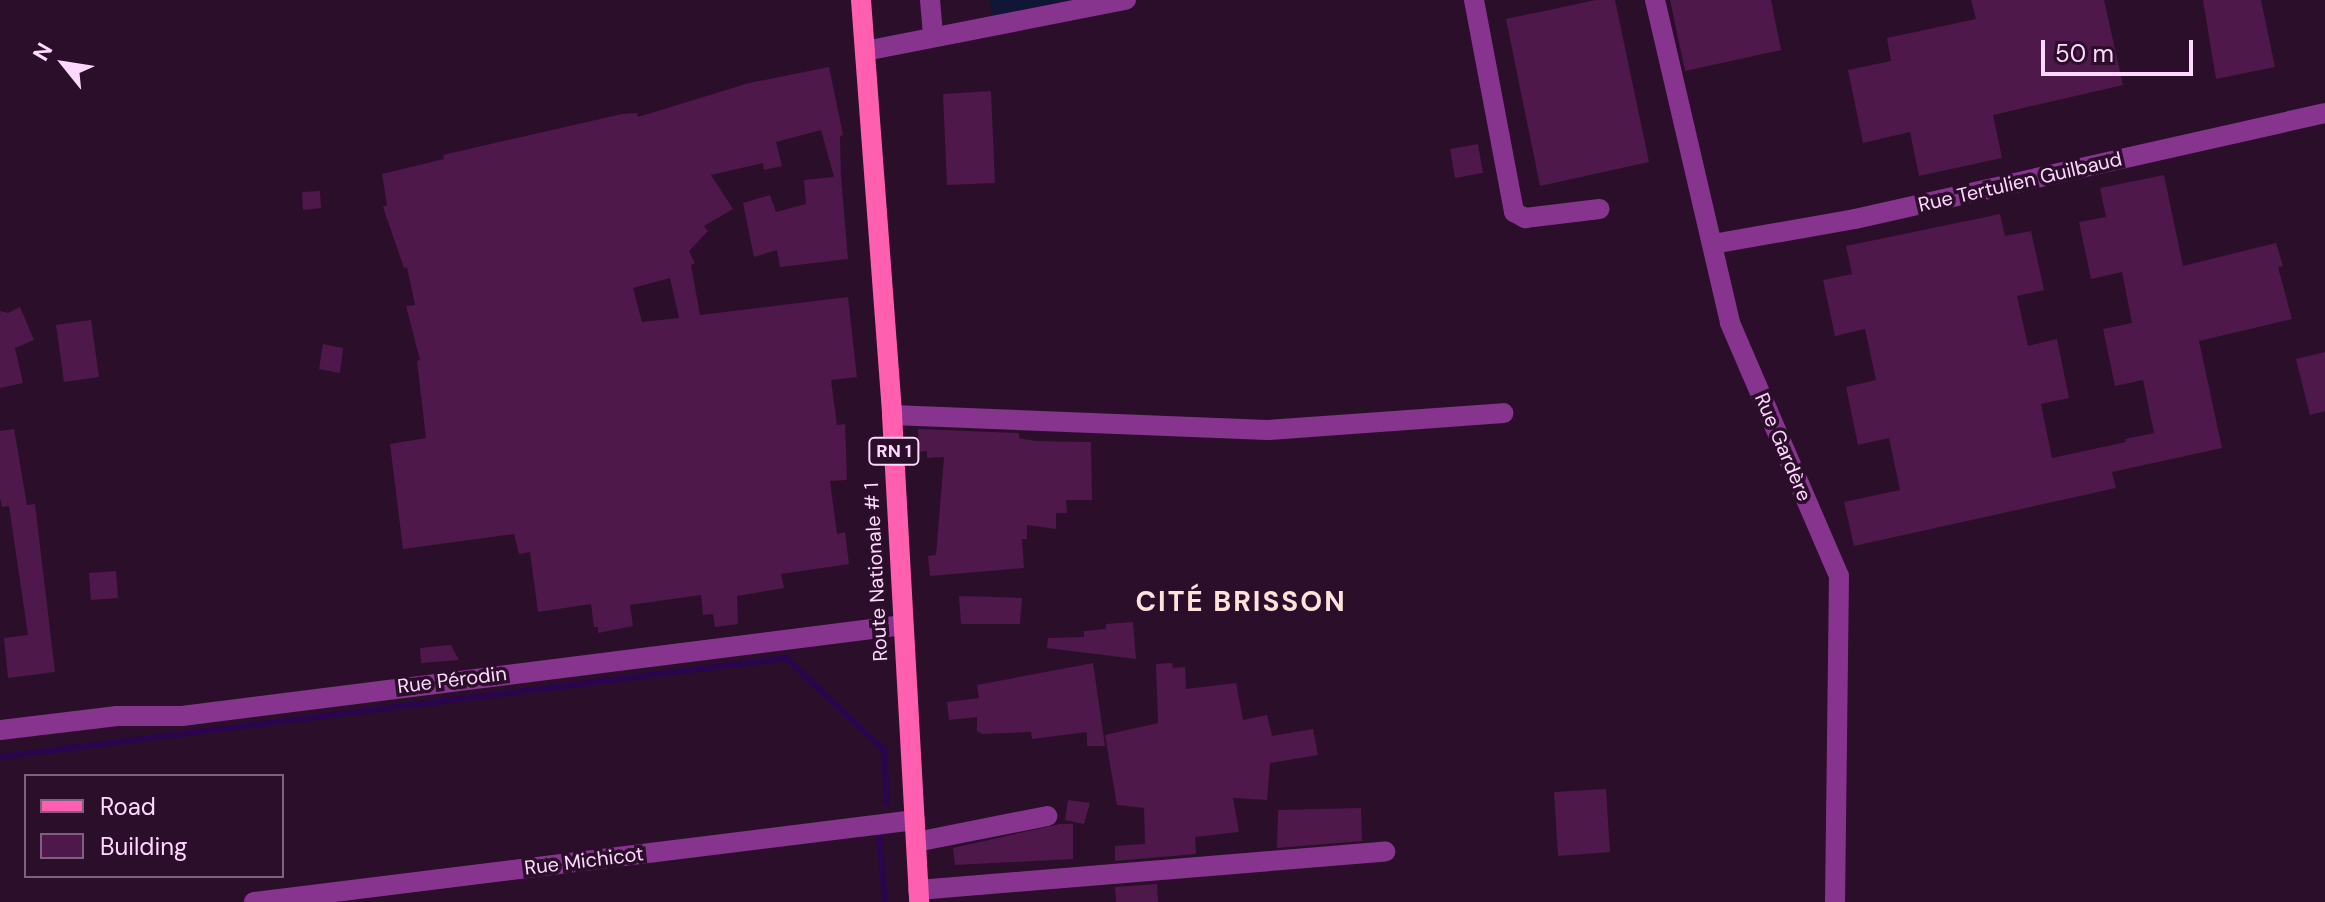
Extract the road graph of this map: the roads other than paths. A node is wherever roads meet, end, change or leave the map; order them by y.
1 (861, 0) edge
2 (930, 0) edge
3 (1126, 0) edge
4 (1474, 0) edge
5 (1655, 0) edge
6 (933, 36) junction
7 (865, 51) junction
8 (2325, 113) edge
9 (1599, 209) dead end
10 (1713, 244) junction
11 (1503, 413) dead end
12 (892, 415) junction
13 (903, 625) junction
14 (0, 730) edge
15 (1047, 816) dead end
16 (915, 820) junction
17 (916, 842) junction
18 (1385, 852) dead end
19 (918, 896) edge
20 (254, 902) edge
21 (1835, 902) edge

1 - 7 main road, Route Nationale # 1 / RN 1
2 - 6 street
3 - 6 street
4 - 9 street
5 - 10 street, Rue Gardère
6 - 7 street
7 - 12 main road, Route Nationale # 1 / RN 1
8 - 10 street, Rue Tertulien Guilbaud
10 - 21 street, Rue Gardère
11 - 12 street
12 - 13 main road, Route Nationale # 1 / RN 1
13 - 14 street, Rue Pérodin
13 - 16 main road, Route Nationale # 1 / RN 1
15 - 17 street
16 - 17 main road, Route Nationale # 1 / RN 1
16 - 20 street, Rue Michicot
17 - 19 main road, Route Nationale # 1 / RN 1
18 - 19 street

